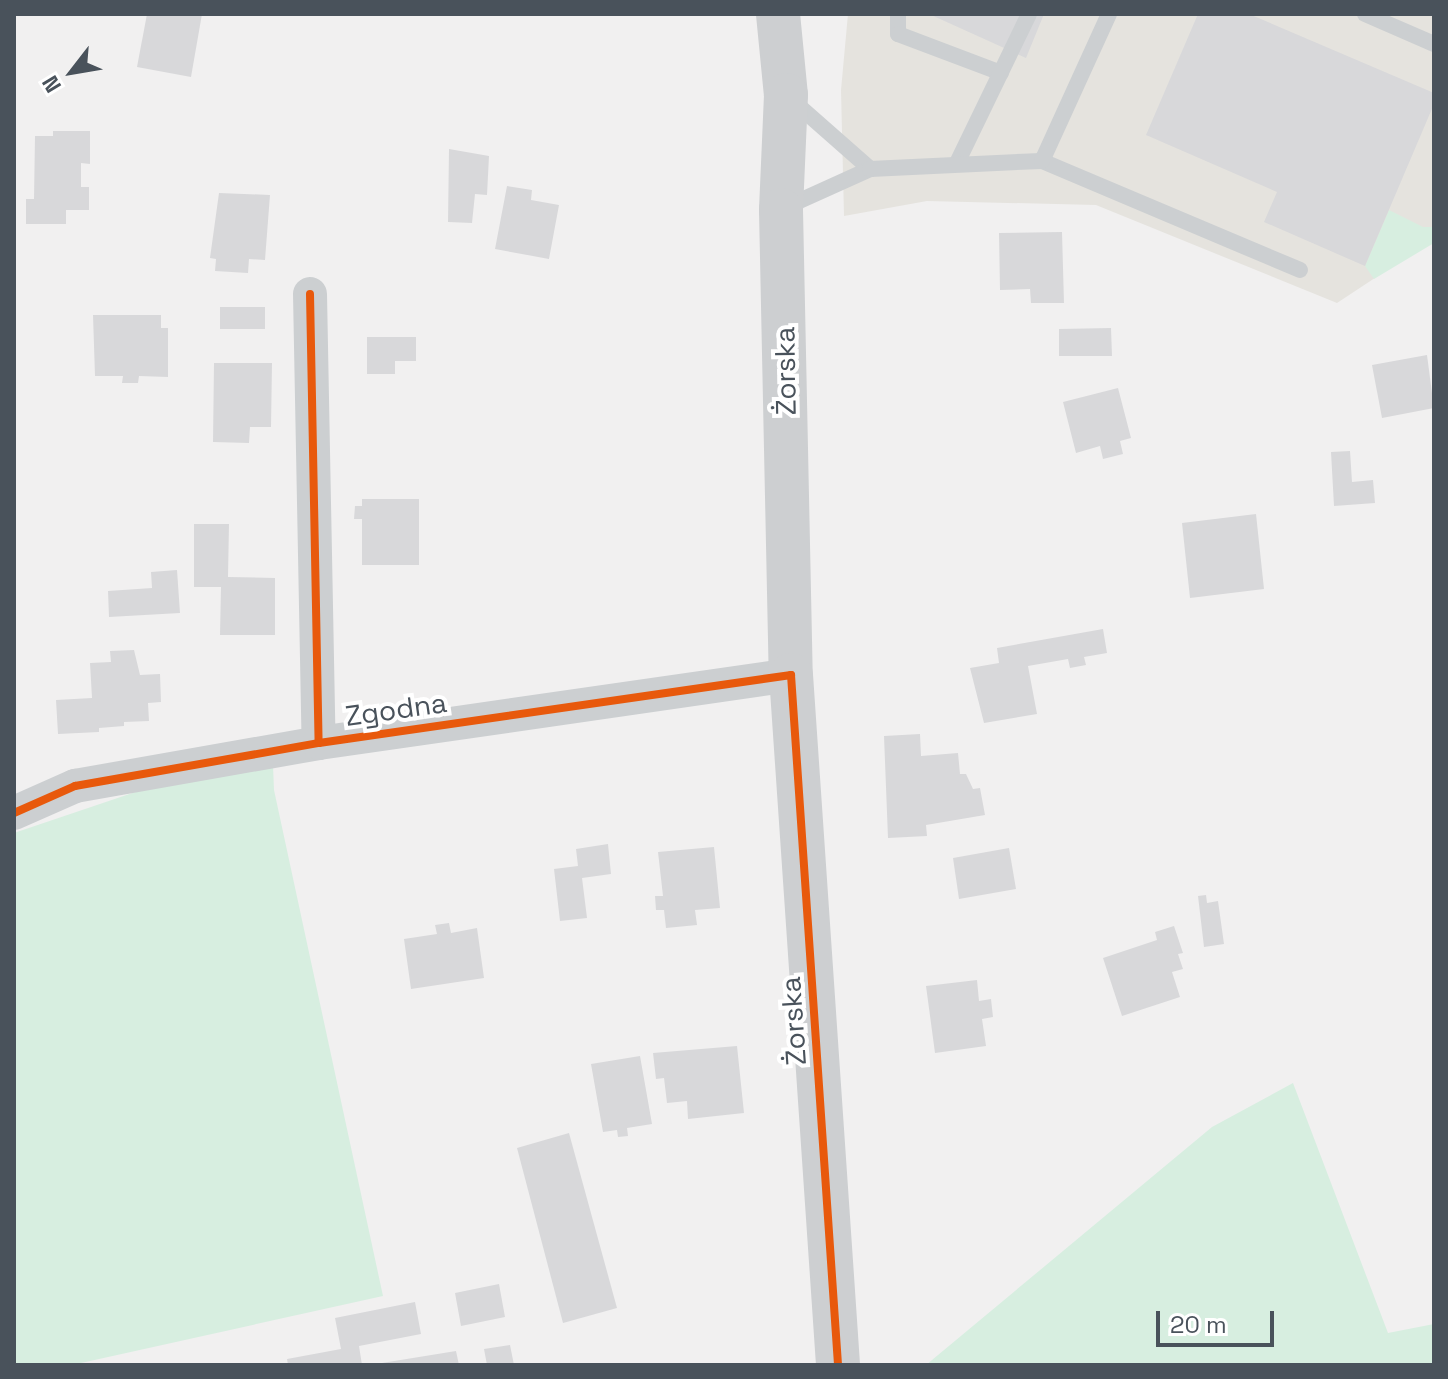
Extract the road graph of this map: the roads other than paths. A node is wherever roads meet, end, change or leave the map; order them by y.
1 (778, 14) edge
2 (802, 14) edge
3 (898, 14) edge
4 (1029, 14) edge
5 (1109, 14) edge
6 (1365, 14) edge
7 (1434, 44) edge
8 (1001, 73) junction
9 (786, 95) junction
10 (1042, 161) junction
11 (957, 163) junction
12 (870, 169) junction
13 (781, 210) junction
14 (1300, 270) dead end
15 (310, 294) dead end
16 (791, 675) junction
17 (319, 743) junction
18 (14, 813) edge
19 (838, 1365) edge

1 - 9 main road, Żorska
2 - 9 main road, Żorska
3 - 8 lane
4 - 8 lane
5 - 10 lane
6 - 7 lane
8 - 11 lane
9 - 12 lane
9 - 13 main road, Żorska
10 - 11 lane
10 - 14 lane
11 - 12 lane
12 - 13 lane
13 - 16 main road, Żorska
15 - 17 street
16 - 17 street, Zgodna
16 - 19 main road, Żorska
17 - 18 street, Zgodna

